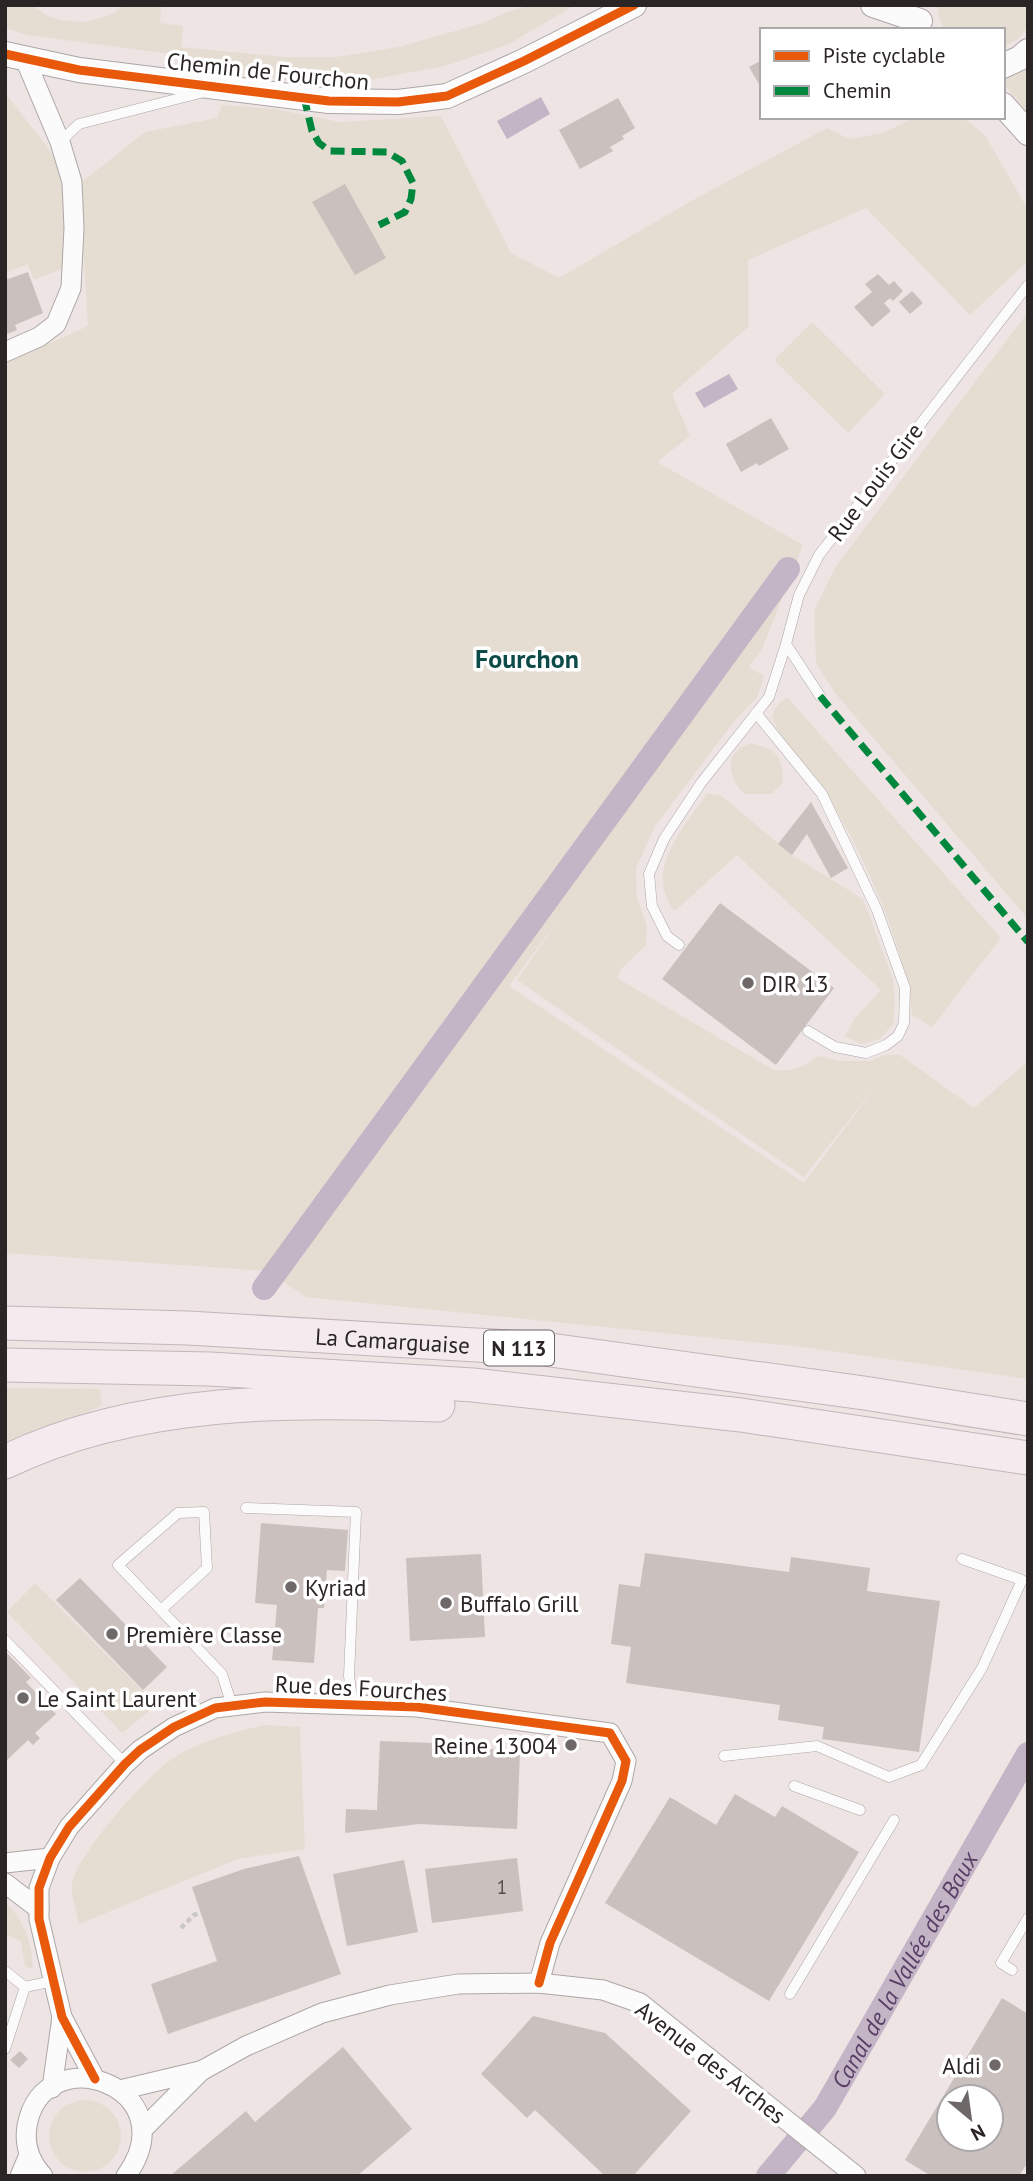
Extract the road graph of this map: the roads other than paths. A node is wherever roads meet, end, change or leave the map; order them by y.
1 (634, 5) edge
2 (873, 5) edge
3 (920, 19) edge
4 (1028, 51) edge
5 (15, 56) edge
6 (1005, 65) edge
7 (224, 87) junction
8 (1005, 107) edge
9 (1028, 133) edge
10 (60, 142) junction
11 (1028, 285) edge
12 (5, 352) edge
13 (786, 644) junction
14 (820, 696) dead end
15 (756, 713) junction
16 (679, 945) dead end
17 (808, 1031) dead end
18 (5, 1323) edge
19 (5, 1365) edge
20 (741, 1415) junction
21 (1028, 1419) edge
22 (1028, 1458) edge
23 (5, 1462) edge
24 (246, 1508) dead end
25 (962, 1559) dead end
26 (162, 1609) junction
27 (5, 1640) edge
28 (353, 1705) junction
29 (232, 1706) junction
30 (724, 1756) dead end
31 (124, 1764) junction
32 (794, 1786) dead end
33 (860, 1810) dead end
34 (894, 1820) dead end
35 (50, 1858) junction
36 (5, 1863) edge
37 (5, 1883) edge
38 (39, 1909) junction
39 (1028, 1919) edge
40 (1012, 1970) dead end
41 (5, 1971) edge
42 (53, 1982) junction
43 (539, 1983) junction
44 (25, 1987) junction
45 (790, 1994) dead end
46 (62, 2017) junction
47 (5, 2049) edge
48 (201, 2071) junction
49 (95, 2079) junction
50 (52, 2088) junction
51 (120, 2090) junction
52 (142, 2130) junction
53 (29, 2155) junction
54 (852, 2173) edge
55 (20, 2176) edge
56 (43, 2176) edge
57 (126, 2176) edge

1 - 7 street, Chemin de Fourchon
2 - 3 street
4 - 6 street
5 - 7 street, Chemin de Fourchon
5 - 10 street
7 - 10 lane
8 - 9 street
10 - 12 street
11 - 13 lane, Rue Louis Gire
13 - 14 lane
13 - 15 lane, Rue Louis Gire
15 - 16 lane, Rue Louis Gire
15 - 17 lane
18 - 21 highway, La Camarguaise / N 113
19 - 20 highway, La Camarguaise / N 113
20 - 22 highway, La Camarguaise / N 113
20 - 23 highway
24 - 28 lane
25 - 30 lane
26 - 26 lane
26 - 29 lane
27 - 31 lane
28 - 29 street, Rue des Fourches
28 - 43 street, Rue des Fourches
29 - 31 street, Rue des Fourches
31 - 35 street, Rue des Fourches
32 - 33 lane
34 - 45 lane
35 - 36 street
35 - 38 street, Rue des Fourches
37 - 38 street
38 - 42 street, Rue des Fourches
39 - 40 lane
41 - 44 lane
42 - 44 lane
42 - 46 street, Rue des Fourches
43 - 48 street, Avenue des Arches
43 - 54 street, Avenue des Arches
44 - 47 lane
46 - 49 street, Rue des Fourches
46 - 50 street, Rue des Fourches
48 - 51 street, Avenue des Arches
48 - 52 street, Avenue des Arches
49 - 50 street
49 - 51 street
50 - 53 street
51 - 52 street
52 - 57 street
53 - 55 street
53 - 56 street

